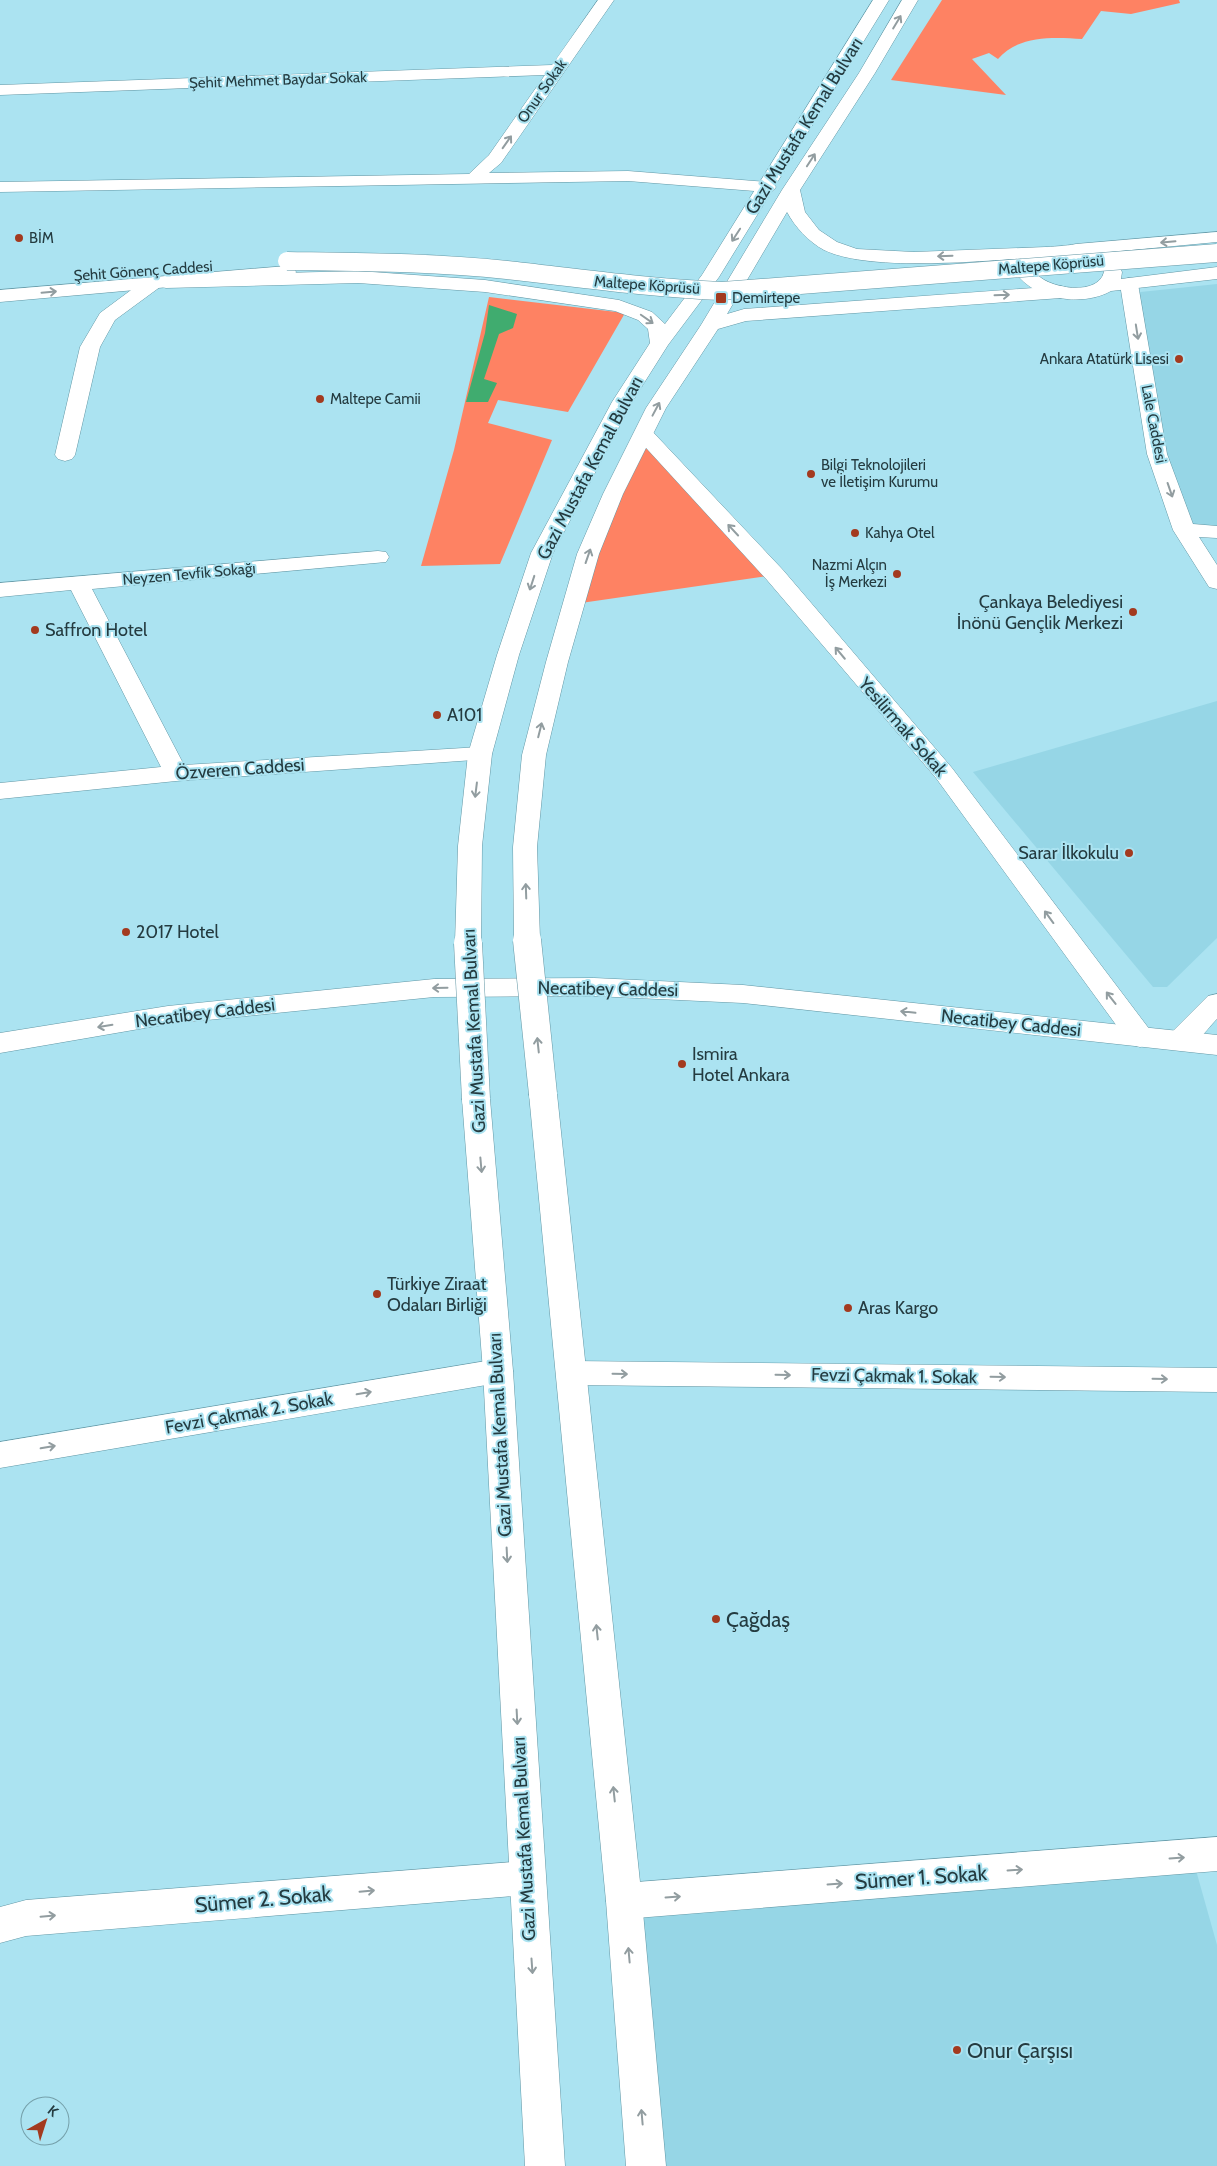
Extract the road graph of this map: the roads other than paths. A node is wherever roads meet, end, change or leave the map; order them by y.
1 (606, 0) edge
2 (882, 0) edge
3 (910, 0) edge
4 (557, 70) junction
5 (0, 90) edge
6 (474, 178) junction
7 (0, 187) edge
8 (767, 187) junction
9 (791, 190) junction
10 (1217, 238) edge
11 (1053, 251) junction
12 (1217, 252) edge
13 (1217, 262) edge
14 (287, 266) junction
15 (1217, 273) edge
16 (0, 282) edge
17 (159, 283) junction
18 (1129, 284) junction
19 (1106, 286) junction
20 (1060, 292) junction
21 (0, 296) edge
22 (711, 325) junction
23 (660, 343) junction
24 (644, 434) junction
25 (65, 455) dead end
26 (1184, 530) junction
27 (1217, 532) edge
28 (378, 556) dead end
29 (1217, 582) edge
30 (79, 584) junction
31 (0, 590) edge
32 (480, 754) junction
33 (176, 773) junction
34 (0, 791) edge
35 (1217, 1003) edge
36 (1140, 1037) junction
37 (1180, 1041) junction
38 (0, 1043) edge
39 (1217, 1045) edge
40 (498, 1371) junction
41 (571, 1373) junction
42 (1217, 1380) edge
43 (0, 1455) edge
44 (1217, 1854) edge
45 (526, 1878) junction
46 (624, 1900) junction
47 (0, 1925) edge
48 (544, 2166) edge
49 (646, 2166) edge

1 - 4 main road, Onur Sokak
2 - 8 main road, Gazi Mustafa Kemal Bulvarı
9 -> 3 main road, Gazi Mustafa Kemal Bulvarı
4 - 5 main road, Şehit Mehmet Baydar Sokak
6 -> 4 main road, Onur Sokak
6 - 7 main road
6 - 8 main road
8 -> 23 main road, Gazi Mustafa Kemal Bulvarı
11 -> 9 main road
9 - 22 main road, Gazi Mustafa Kemal Bulvarı
10 -> 11 main road
11 - 19 main road
11 - 20 main road
12 - 14 main road, Maltepe Köprüsü, bridge
13 - 14 main road, Maltepe Köprüsü
14 - 16 main road, Şehit Gönenç Caddesi
14 - 17 main road
15 - 18 main road
21 -> 17 main road, Şehit Gönenç Caddesi
17 -> 23 main road
17 - 25 main road
18 - 19 main road
18 -> 26 main road, Lale Caddesi
19 - 20 main road
22 -> 20 main road
24 -> 22 main road, Gazi Mustafa Kemal Bulvarı
23 -> 32 main road, Gazi Mustafa Kemal Bulvarı
36 -> 24 main road, Yesilirmak Sokak
41 -> 24 main road, Gazi Mustafa Kemal Bulvarı, bridge
26 - 27 main road
26 - 29 main road, Lale Caddesi
28 - 30 main road, Neyzen Tevfik Sokağı
30 - 31 main road, Neyzen Tevfik Sokağı
30 - 33 main road
32 - 33 main road, Özveren Caddesi
32 -> 40 main road, Gazi Mustafa Kemal Bulvarı, bridge
33 - 34 main road, Özveren Caddesi
35 - 37 main road
36 - 37 main road, Necatibey Caddesi
36 -> 38 main road, Necatibey Caddesi
37 - 39 main road, Necatibey Caddesi
43 -> 40 main road, Fevzi Çakmak 2. Sokak
40 -> 45 main road, Gazi Mustafa Kemal Bulvarı
41 -> 42 main road, Fevzi Çakmak 1. Sokak
46 -> 41 main road, Gazi Mustafa Kemal Bulvarı
46 -> 44 main road, Sümer 1. Sokak
47 -> 45 main road, Sümer 2. Sokak
45 -> 48 main road, Gazi Mustafa Kemal Bulvarı
49 -> 46 main road, Gazi Mustafa Kemal Bulvarı

